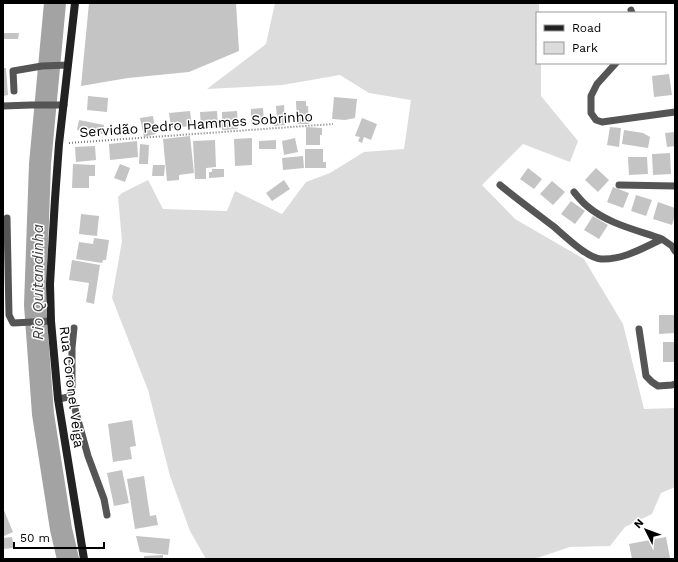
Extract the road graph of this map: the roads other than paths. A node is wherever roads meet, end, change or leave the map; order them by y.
1 (75, 3) edge
2 (615, 64) edge
3 (68, 65) junction
4 (14, 91) dead end
5 (64, 105) junction
6 (3, 106) edge
7 (675, 112) edge
8 (500, 185) dead end
9 (619, 185) dead end
10 (675, 186) edge
11 (574, 192) dead end
12 (7, 218) dead end
13 (662, 239) junction
14 (675, 251) edge
15 (51, 321) junction
16 (74, 328) dead end
17 (639, 328) dead end
18 (675, 384) edge
19 (69, 397) junction
20 (58, 399) junction
21 (106, 515) dead end
22 (84, 559) edge

1 - 3 main road, Rua Coronel Veiga
2 - 7 lane
3 - 4 lane
3 - 5 main road, Rua Coronel Veiga
5 - 6 lane
5 - 15 main road, Rua Coronel Veiga
8 - 13 lane
9 - 10 lane
11 - 13 lane
12 - 15 lane
13 - 14 lane
15 - 20 main road, Rua Coronel Veiga
16 - 19 lane
17 - 18 lane
19 - 20 lane
19 - 21 lane
20 - 22 main road, Rua Coronel Veiga

